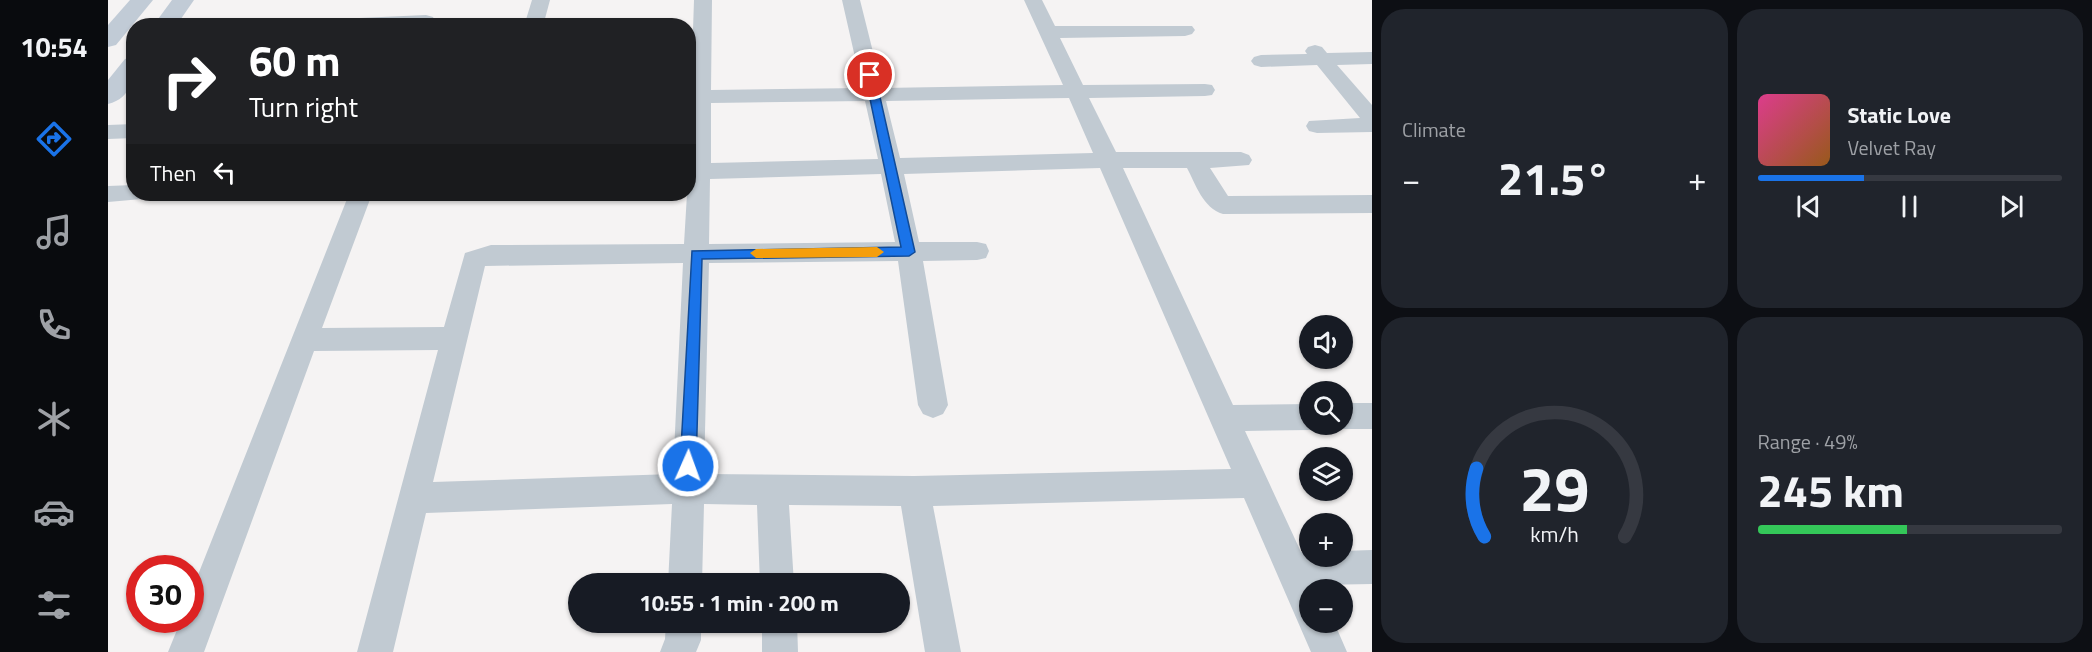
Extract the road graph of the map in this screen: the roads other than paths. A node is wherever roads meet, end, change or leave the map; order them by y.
1 (142, 0) edge
2 (183, 0) edge
3 (435, 0) edge
4 (542, 0) edge
5 (703, 0) edge
6 (851, 0) edge
7 (1033, 0) edge
8 (127, 18) edge
9 (170, 18) edge
10 (428, 18) edge
11 (536, 18) edge
12 (126, 19) edge
13 (1185, 30) dead end
14 (1048, 32) junction
15 (108, 40) edge
16 (1316, 53) junction
17 (1372, 58) edge
18 (1261, 61) dead end
19 (696, 75) edge
20 (1075, 90) junction
21 (1205, 90) dead end
22 (875, 94) junction
23 (696, 97) edge
24 (1372, 119) edge
25 (1372, 125) edge
26 (1317, 126) dead end
27 (126, 131) edge
28 (108, 132) edge
29 (1108, 160) junction
30 (1194, 160) junction
31 (1241, 160) dead end
32 (891, 166) junction
33 (696, 172) edge
34 (126, 193) edge
35 (108, 194) edge
36 (357, 201) edge
37 (695, 201) edge
38 (1372, 204) edge
39 (977, 251) dead end
40 (909, 252) junction
41 (696, 254) junction
42 (455, 338) junction
43 (305, 340) junction
44 (933, 405) dead end
45 (1353, 416) edge
46 (1372, 416) edge
47 (1299, 417) edge
48 (1224, 418) junction
49 (1253, 483) junction
50 (687, 489) junction
51 (772, 490) junction
52 (914, 491) junction
53 (414, 498) junction
54 (1372, 567) edge
55 (1292, 569) junction
56 (685, 573) edge
57 (776, 573) edge
58 (1299, 585) edge
59 (683, 633) edge
60 (779, 633) edge
61 (1321, 633) edge
62 (186, 652) edge
63 (375, 652) edge
64 (678, 652) edge
65 (780, 652) edge
66 (943, 652) edge
67 (1329, 652) edge

1 - 8 street
2 - 9 street
3 - 10 street
4 - 11 street
5 - 19 street
6 - 22 street
7 - 14 street
12 - 15 street
13 - 14 street
14 - 20 street
16 - 17 street
16 - 18 street
16 - 24 street
20 - 21 street
20 - 22 street
20 - 29 street
22 - 23 street
22 - 32 street
25 - 26 street
27 - 28 street
29 - 30 street
29 - 32 street
29 - 48 street
30 - 31 street
30 - 38 street
32 - 33 street
32 - 40 street
34 - 35 street
36 - 43 street
37 - 41 street
39 - 40 street
40 - 41 street
40 - 44 street
41 - 42 street
41 - 50 street
42 - 43 street
42 - 53 street
43 - 62 street
45 - 46 street
47 - 48 street
48 - 49 street
49 - 52 street
49 - 55 street
50 - 51 street
50 - 53 street
50 - 56 street
51 - 52 street
51 - 57 street
52 - 66 street
53 - 63 street
54 - 55 street
55 - 58 street
59 - 64 street
60 - 65 street
61 - 67 street

